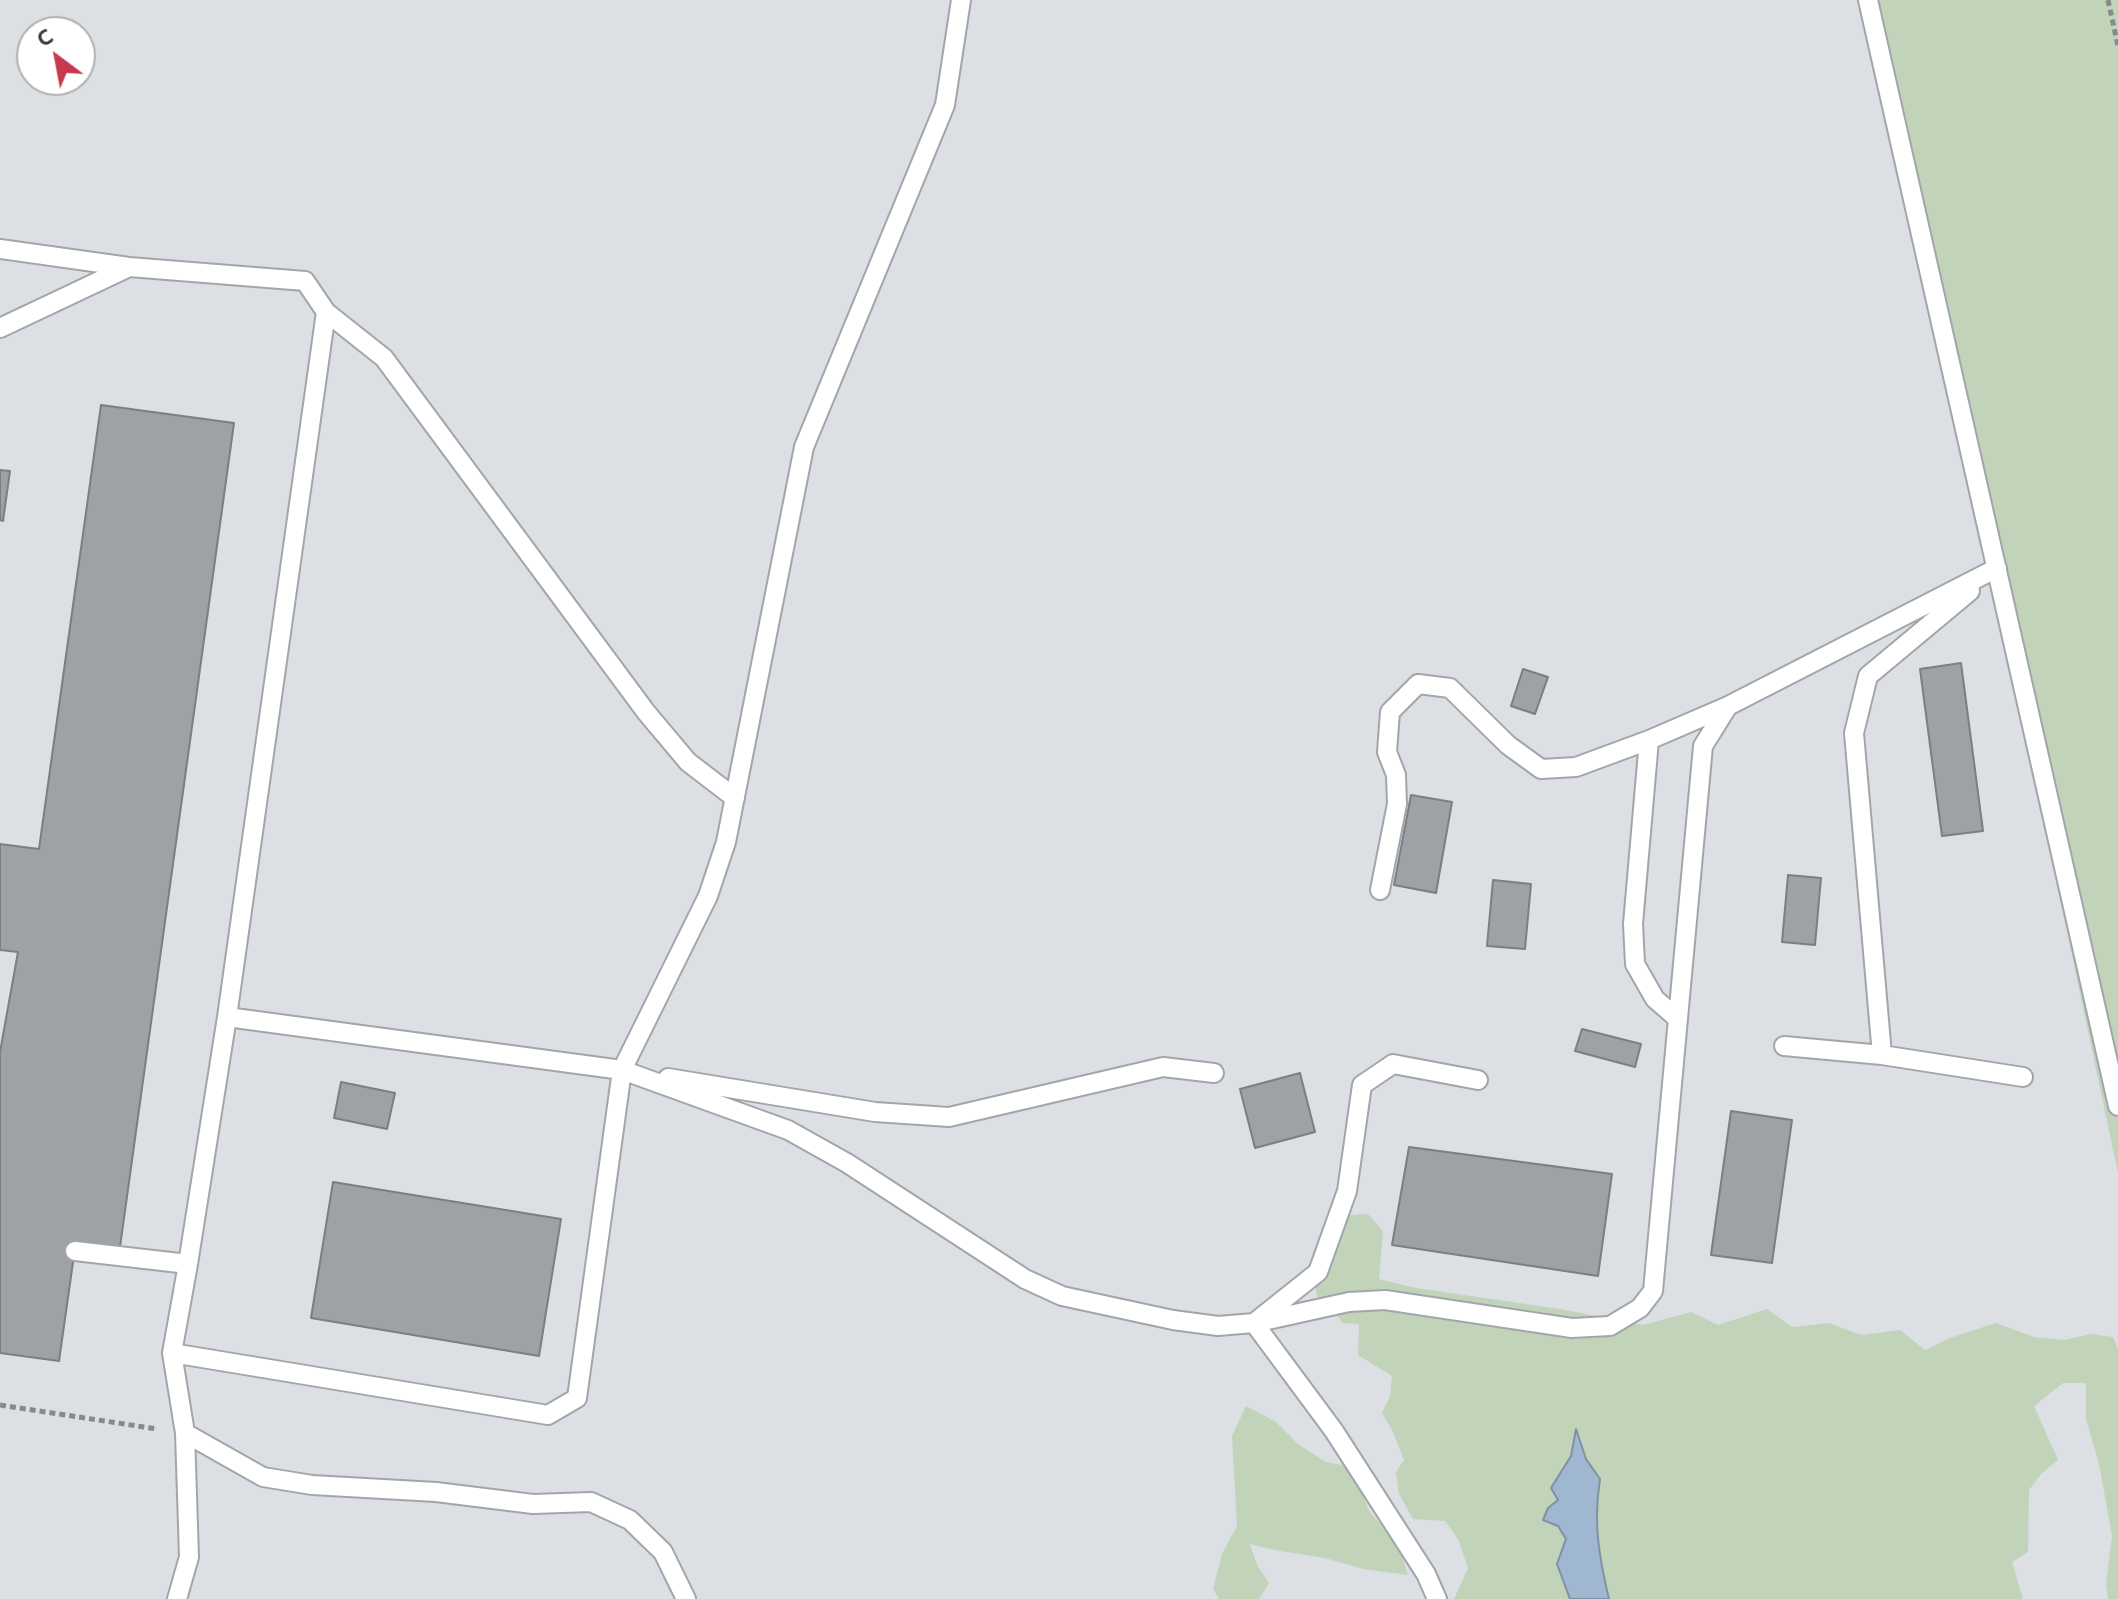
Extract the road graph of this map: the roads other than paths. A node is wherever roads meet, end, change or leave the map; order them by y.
1 (961, 0) edge
2 (1868, 0) edge
3 (0, 249) edge
4 (129, 267) junction
5 (326, 312) junction
6 (0, 328) edge
7 (1997, 568) junction
8 (1728, 706) junction
9 (1649, 740) junction
10 (735, 798) junction
11 (1380, 890) dead end
12 (227, 1017) junction
13 (1678, 1019) junction
14 (1784, 1046) dead end
15 (1882, 1055) junction
16 (622, 1070) junction
17 (1214, 1073) dead end
18 (2023, 1077) dead end
19 (1478, 1080) dead end
20 (2118, 1106) edge
21 (75, 1251) dead end
22 (188, 1264) junction
23 (1254, 1323) junction
24 (172, 1353) junction
25 (185, 1433) junction
26 (177, 1599) edge
27 (686, 1599) edge
28 (1437, 1599) edge

1 - 10 lane
2 - 7 lane
3 - 4 lane
4 - 5 lane
4 - 6 lane
5 - 10 lane
5 - 12 lane
7 - 8 lane
7 - 15 lane
7 - 20 lane
8 - 9 lane
8 - 13 lane
9 - 11 lane
9 - 13 lane
10 - 16 lane
12 - 16 lane
12 - 22 lane
13 - 23 lane
14 - 15 lane
15 - 18 lane
16 - 17 lane
16 - 23 lane
16 - 24 lane
19 - 23 lane
21 - 22 lane
22 - 24 lane
23 - 28 lane
24 - 25 lane
25 - 26 lane
25 - 27 lane

